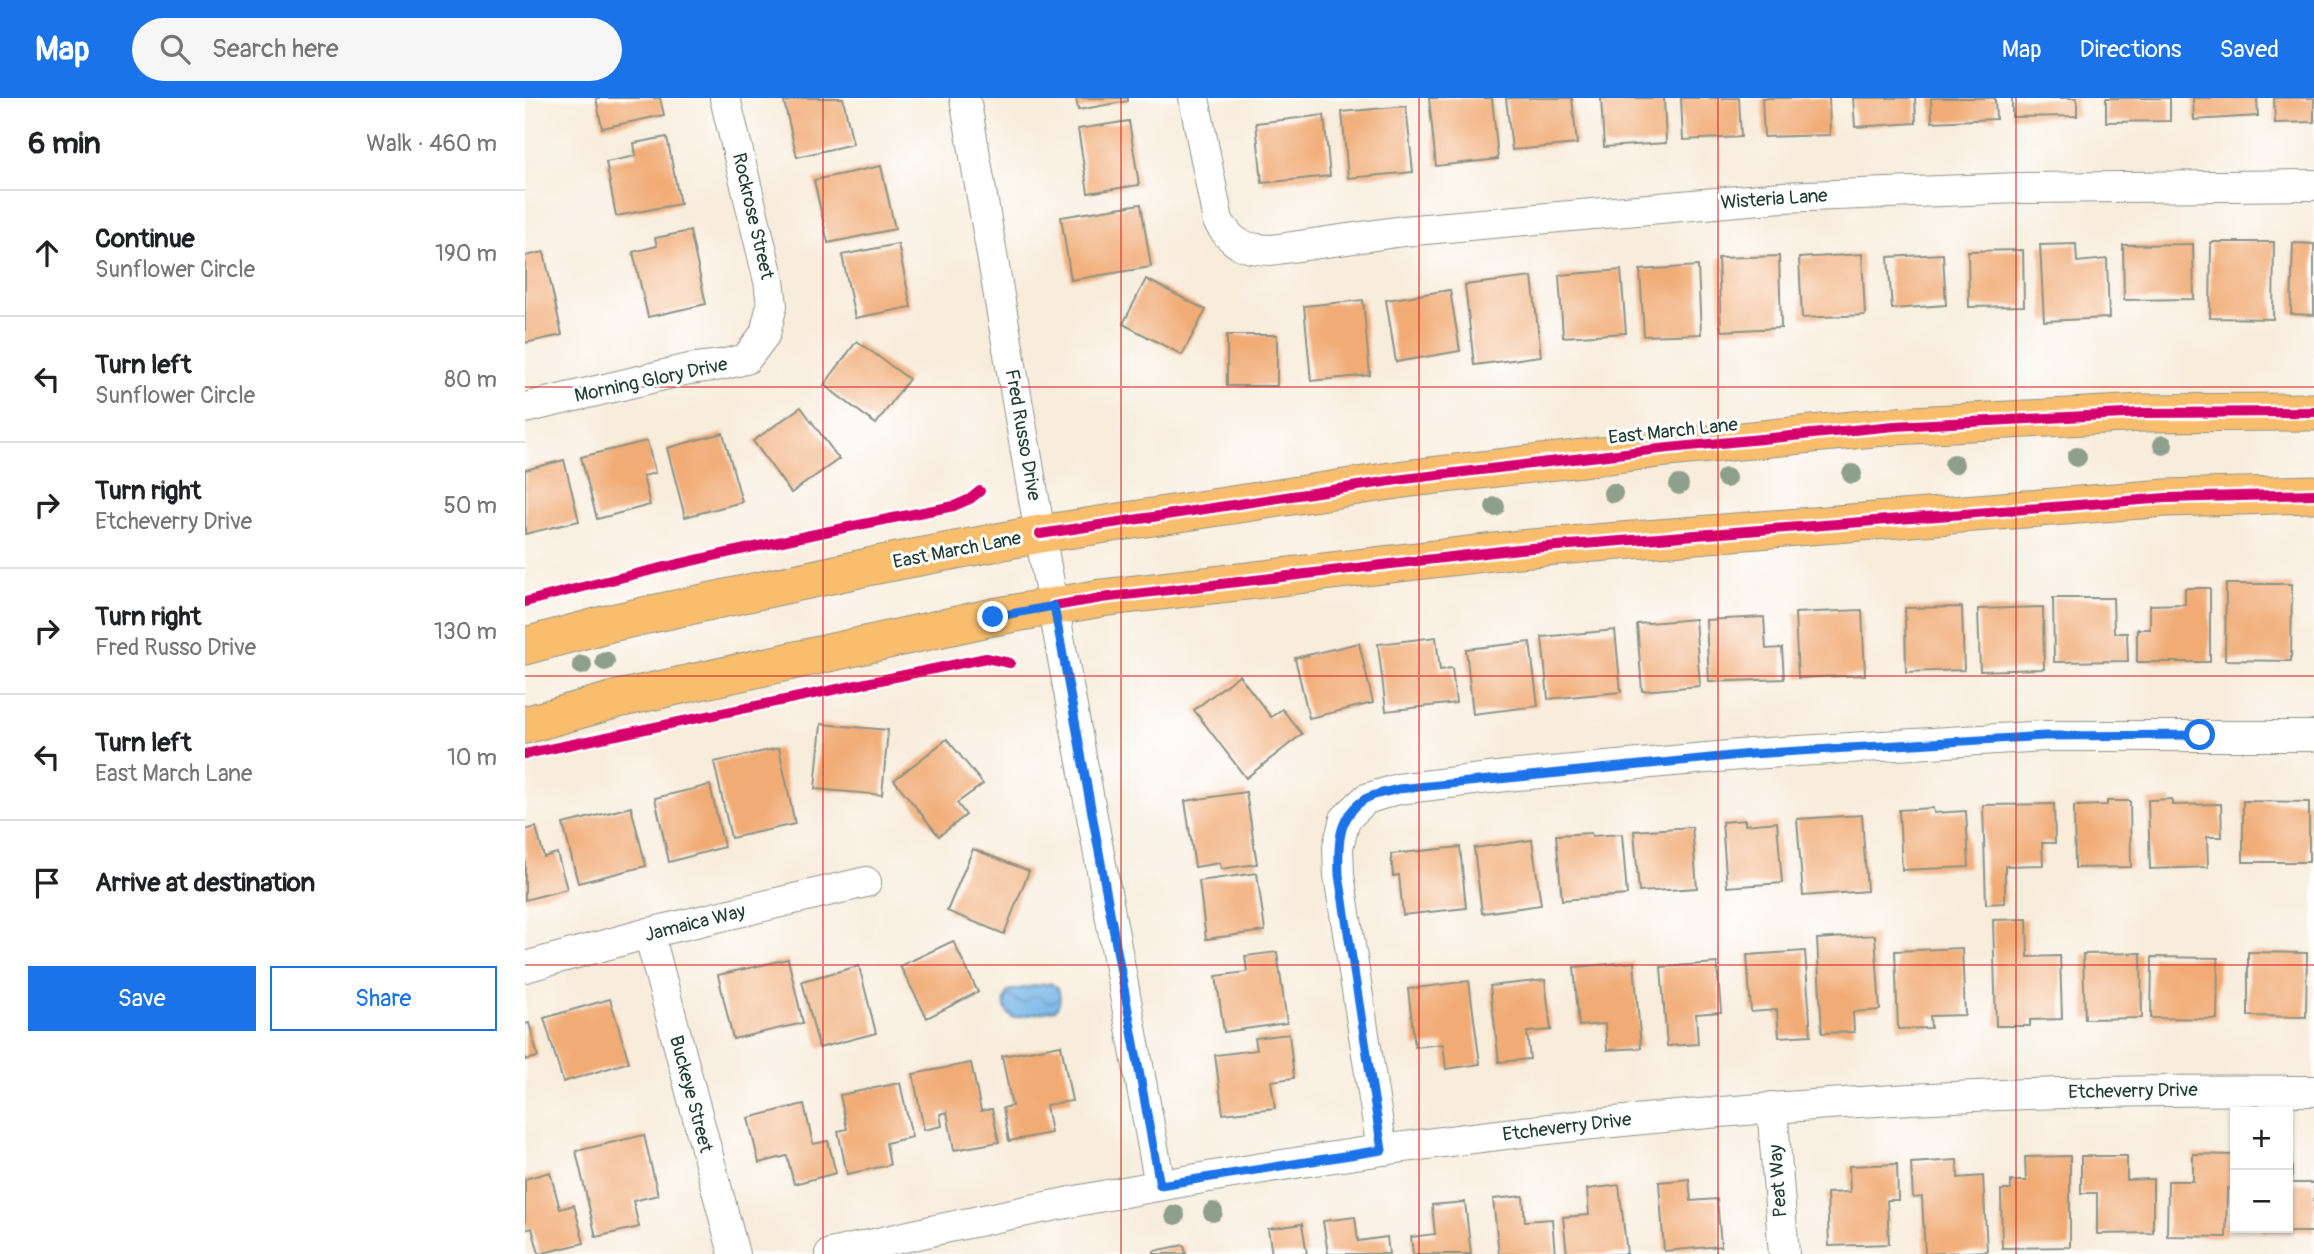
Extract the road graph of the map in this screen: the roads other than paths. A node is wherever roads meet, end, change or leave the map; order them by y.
1 (725, 98) edge
2 (965, 98) edge
3 (1194, 98) edge
4 (2314, 184) edge
5 (765, 334) joint
6 (525, 408) edge
7 (2314, 412) edge
8 (2314, 494) edge
9 (1040, 534) junction
10 (1054, 606) junction
11 (525, 646) edge
12 (525, 725) edge
13 (2314, 736) edge
14 (866, 882) dead end
15 (649, 933) junction
16 (525, 967) edge
17 (2314, 1091) edge
18 (1772, 1107) junction
19 (1382, 1150) junction
20 (1160, 1185) junction
21 (734, 1254) edge
22 (830, 1254) edge
23 (1784, 1254) edge

1 - 5 street, Rockrose Street
2 - 9 street, Fred Russo Drive
3 - 4 street, Wisteria Lane
5 - 6 street, Morning Glory Drive
7 - 9 main road, East March Lane
8 - 10 main road
9 - 10 street, Fred Russo Drive
9 - 11 main road, East March Lane
10 - 12 main road
10 - 20 street, Fred Russo Drive
13 - 19 street
14 - 15 street, Jamaica Way
15 - 16 street, Jamaica Way
15 - 21 street, Buckeye Street
17 - 18 street, Etcheverry Drive
18 - 19 street, Etcheverry Drive
18 - 23 street, Peat Way
19 - 20 street, Etcheverry Drive
20 - 22 street, Etcheverry Drive

